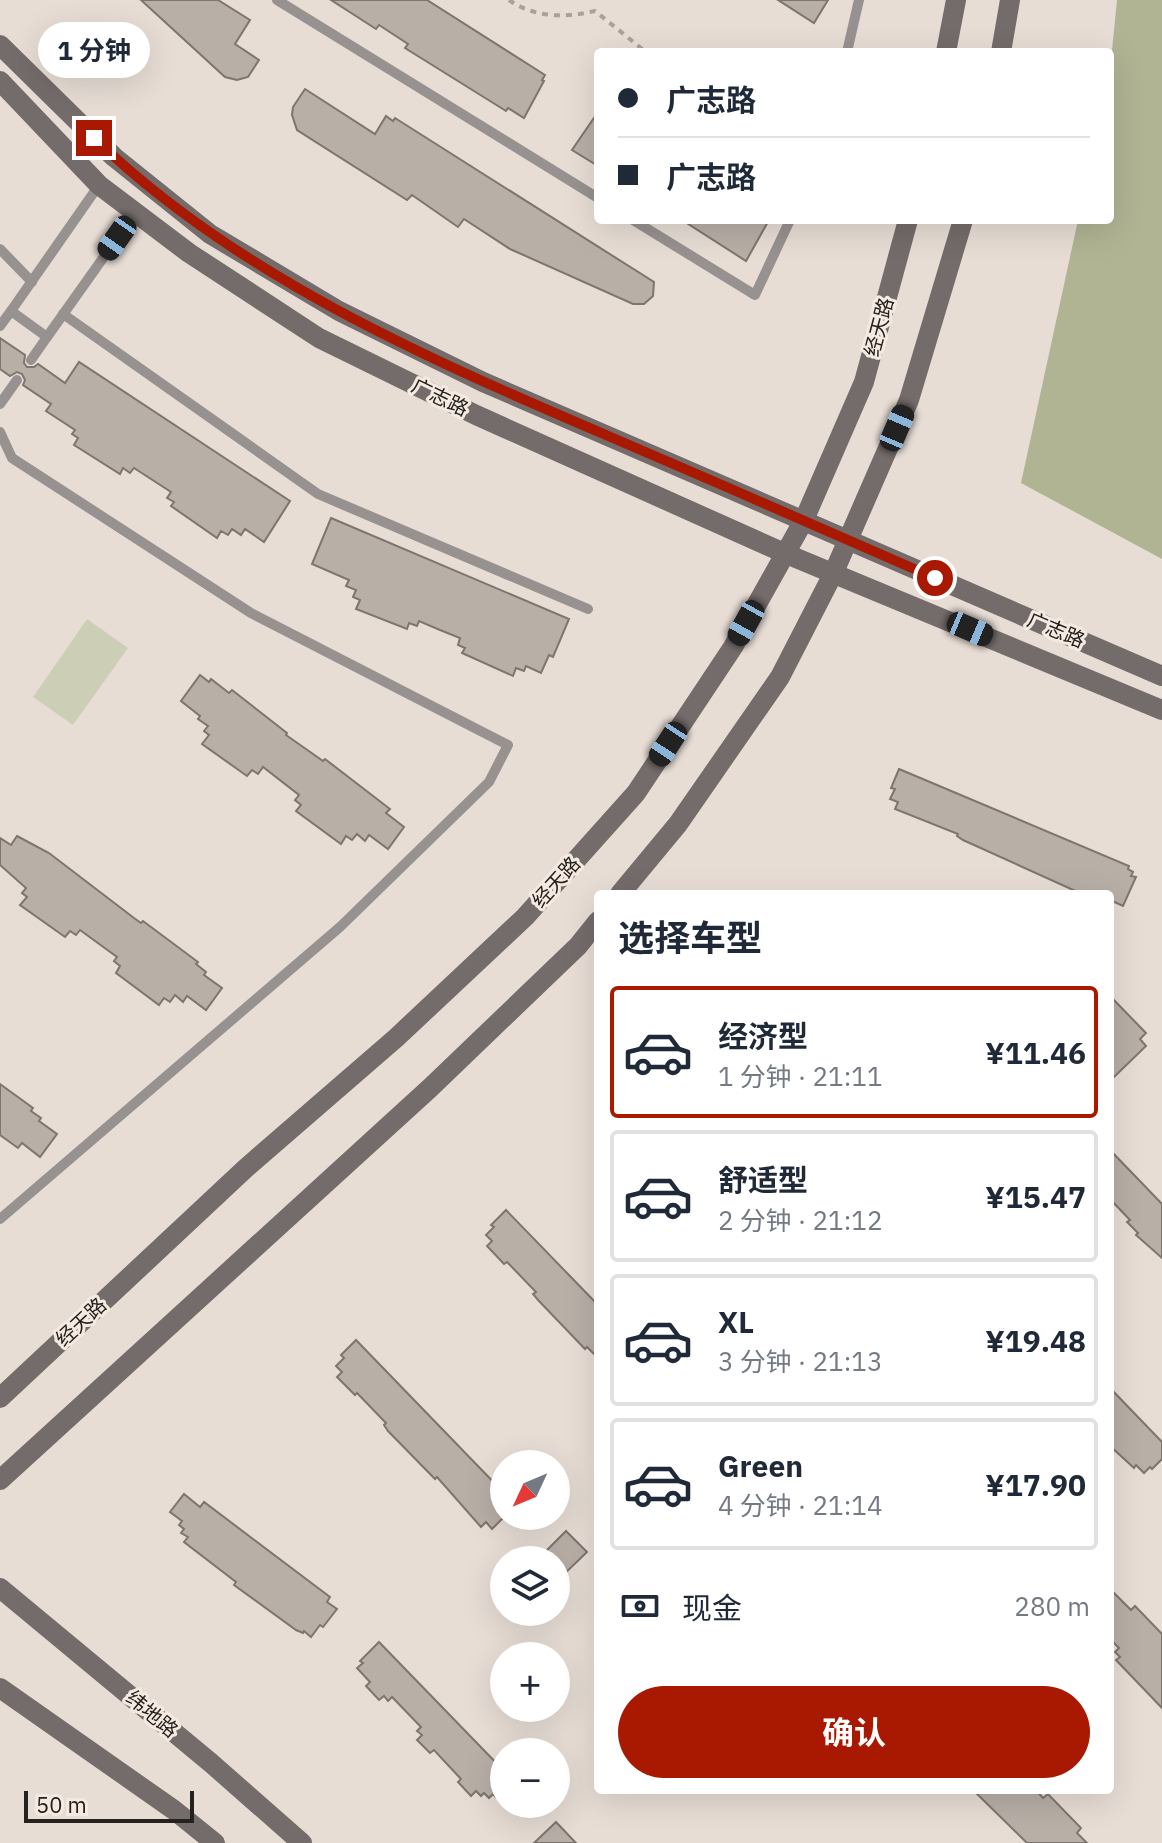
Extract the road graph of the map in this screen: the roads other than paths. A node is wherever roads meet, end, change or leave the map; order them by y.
1 (277, 0) edge
2 (859, 0) edge
3 (956, 0) edge
4 (1010, 0) edge
5 (0, 45) edge
6 (848, 48) edge
7 (947, 48) edge
8 (1002, 48) edge
9 (0, 81) edge
10 (99, 185) junction
11 (594, 196) edge
12 (135, 213) junction
13 (640, 224) edge
14 (788, 224) edge
15 (907, 224) edge
16 (962, 224) edge
17 (0, 249) edge
18 (32, 282) junction
19 (11, 311) junction
20 (63, 314) junction
21 (0, 326) edge
22 (47, 337) junction
23 (31, 360) dead end
24 (17, 380) dead end
25 (0, 404) edge
26 (0, 432) edge
27 (804, 520) junction
28 (849, 541) junction
29 (784, 553) junction
30 (834, 572) junction
31 (588, 609) dead end
32 (1162, 676) edge
33 (1162, 710) edge
34 (623, 890) edge
35 (594, 926) edge
36 (0, 1219) edge
37 (0, 1398) edge
38 (0, 1480) edge
39 (0, 1588) edge
40 (0, 1688) edge
41 (215, 1843) edge
42 (302, 1843) edge

1 - 11 lane
2 - 6 lane
3 - 7 main road
4 - 8 main road
5 - 27 main road, 广志路
9 - 10 main road, 广志路
10 - 12 main road, 广志路
10 - 18 lane
12 - 20 lane
12 - 29 main road, 广志路
13 - 14 lane
15 - 27 main road, 经天路
16 - 28 main road
17 - 18 lane
18 - 19 lane
19 - 21 lane
19 - 22 lane
20 - 22 lane
20 - 31 lane
22 - 23 lane
24 - 25 lane
26 - 36 lane
27 - 28 main road, 广志路
27 - 29 main road, 经天路
28 - 30 main road
28 - 32 main road, 广志路
29 - 30 main road, 广志路
29 - 37 main road, 经天路
30 - 33 main road, 广志路
30 - 34 main road
35 - 38 main road
39 - 42 main road, 纬地路
40 - 41 main road

